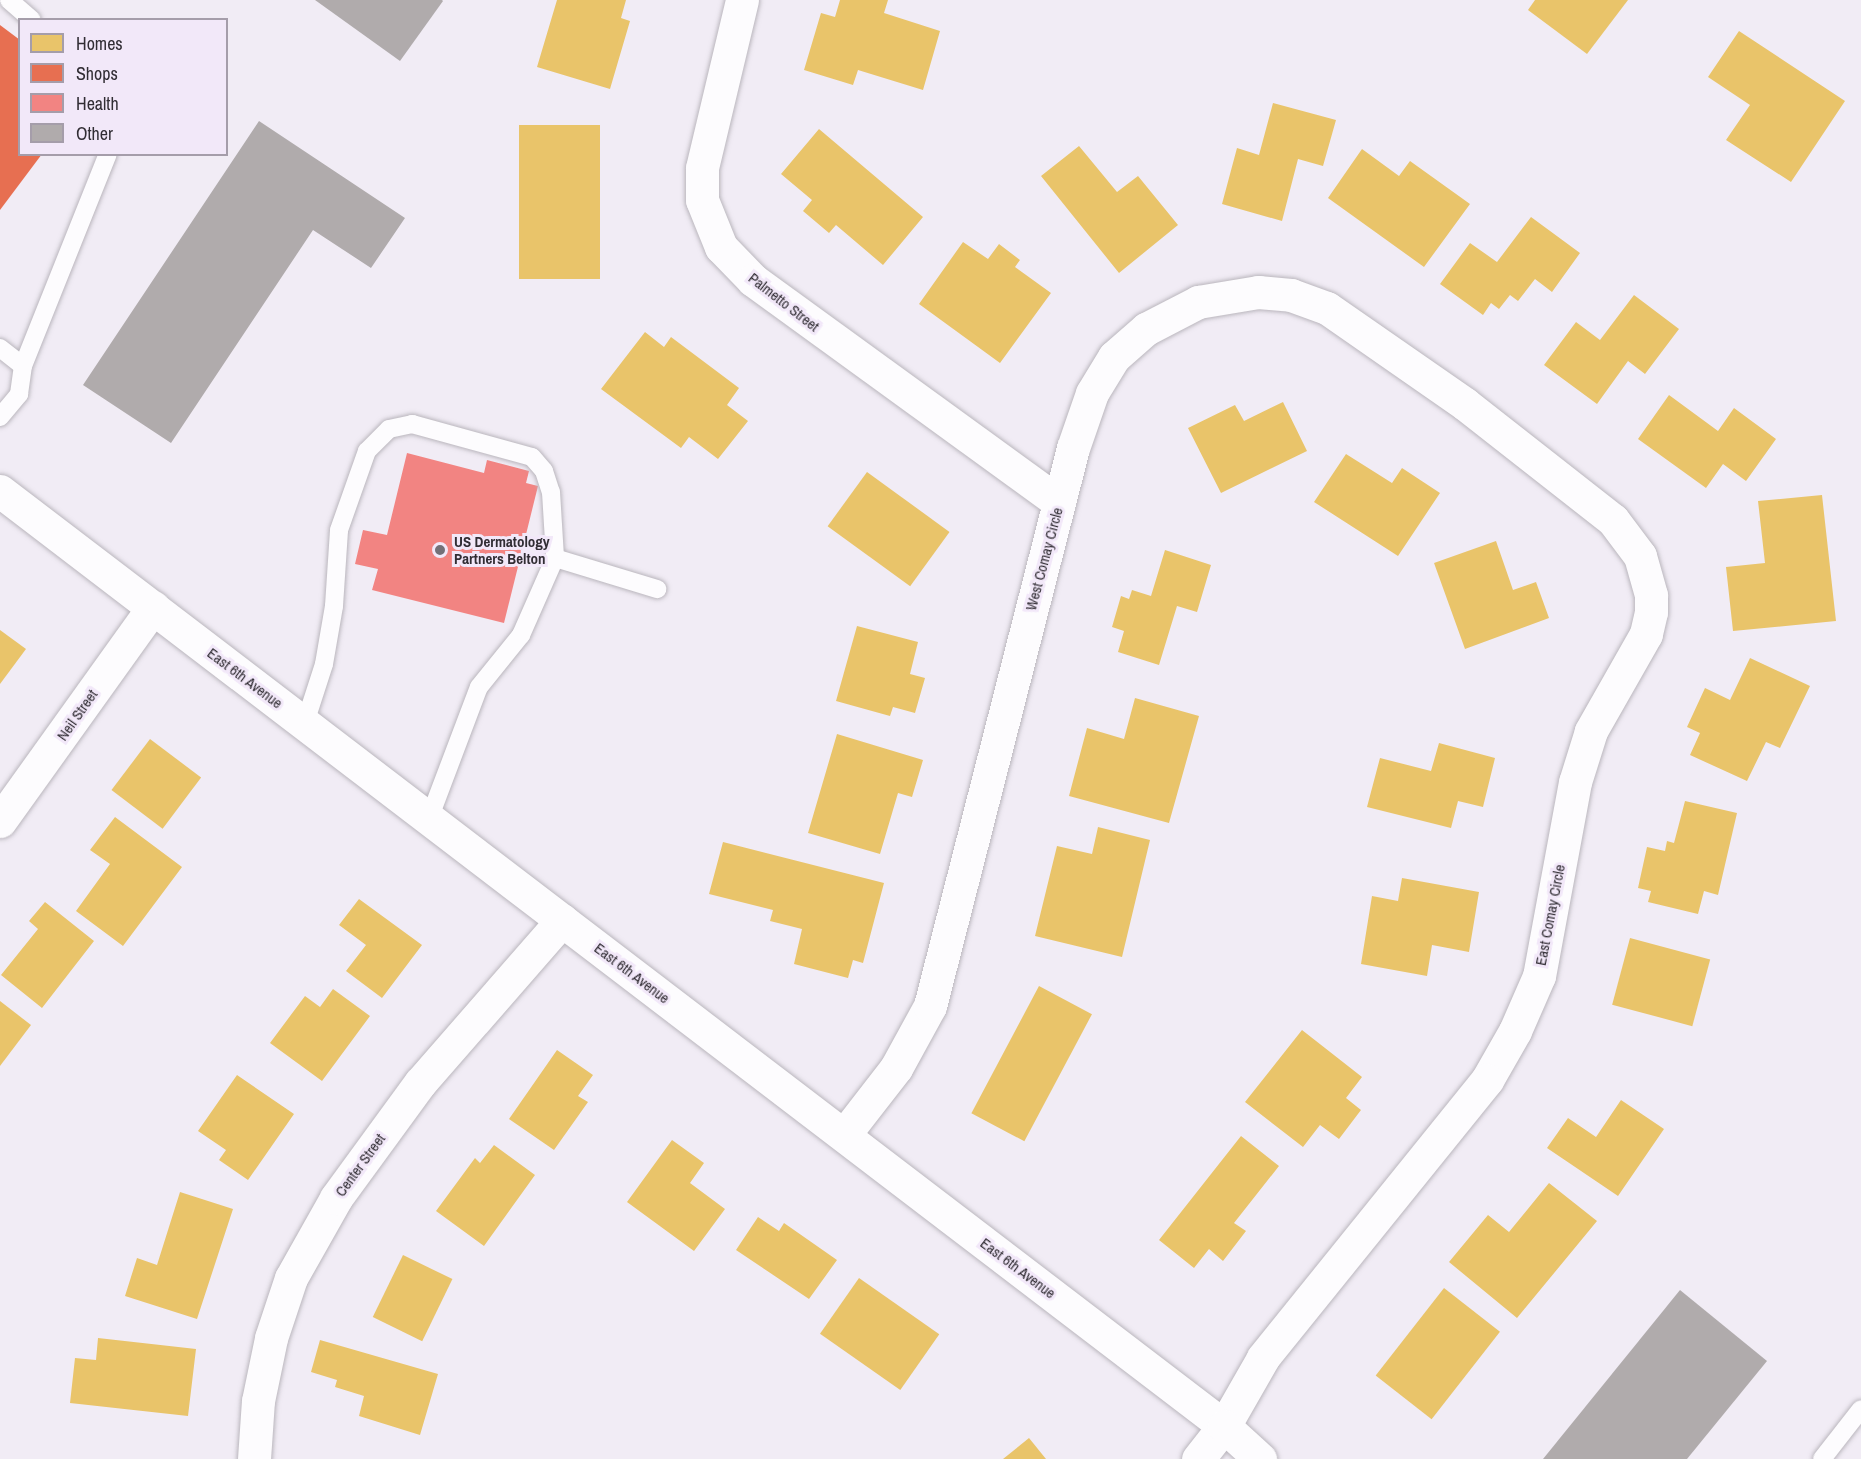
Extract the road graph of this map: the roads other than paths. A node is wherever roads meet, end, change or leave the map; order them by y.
1 (9, 0) edge
2 (742, 0) edge
3 (30, 18) edge
4 (107, 156) edge
5 (0, 348) edge
6 (23, 366) junction
7 (1465, 405) joint
8 (0, 417) edge
9 (0, 491) edge
10 (1059, 502) junction
11 (555, 558) junction
12 (657, 589) dead end
13 (153, 607) junction
14 (305, 723) junction
15 (429, 819) junction
16 (0, 821) edge
17 (562, 920) junction
18 (844, 1135) junction
19 (1861, 1409) edge
20 (1224, 1426) junction
21 (254, 1459) edge
22 (1198, 1459) edge
23 (1260, 1459) edge
24 (1822, 1459) edge

1 - 3 lane
2 - 10 street, Palmetto Street
4 - 6 lane
5 - 6 lane
6 - 8 lane
7 - 10 street, West Comay Circle
7 - 20 street, East Comay Circle
9 - 13 street, East 6th Avenue
10 - 18 street, West Comay Circle
11 - 12 lane
11 - 14 lane
11 - 15 lane
13 - 14 street, East 6th Avenue
13 - 16 street, Neil Street
14 - 15 street, East 6th Avenue
15 - 17 street, East 6th Avenue
17 - 18 street, East 6th Avenue
17 - 21 street, Center Street
18 - 20 street, East 6th Avenue
19 - 24 lane
20 - 22 street, East Comay Circle
20 - 23 street, East 6th Avenue

